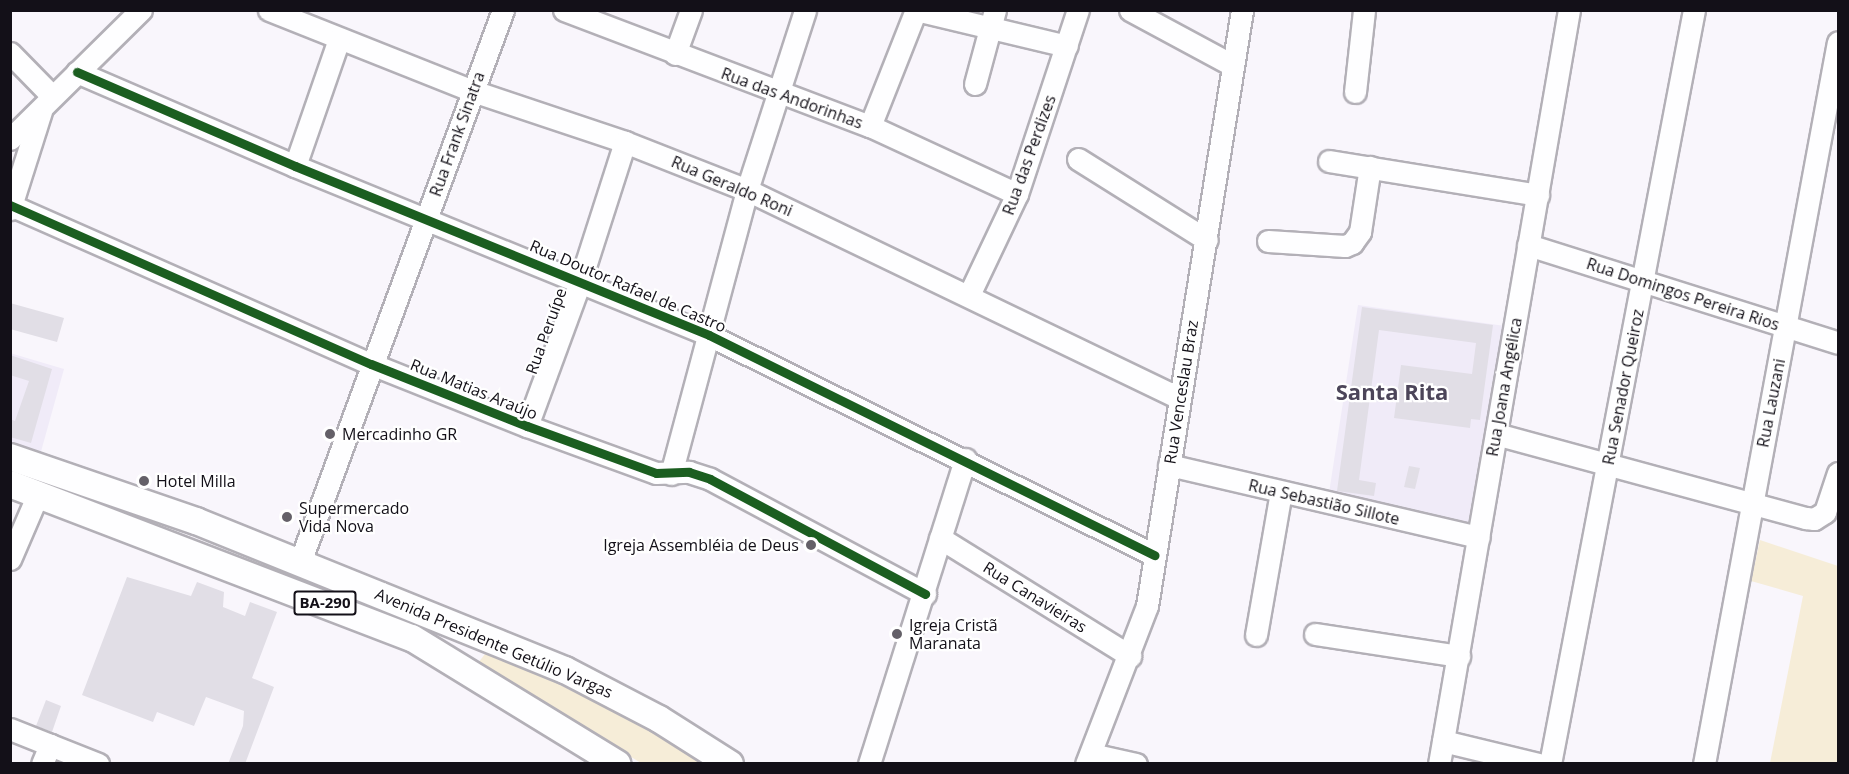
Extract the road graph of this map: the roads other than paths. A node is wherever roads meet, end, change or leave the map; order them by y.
1 (141, 10) edge
2 (269, 10) edge
3 (503, 10) edge
4 (564, 10) edge
5 (691, 10) edge
6 (805, 10) edge
7 (916, 10) edge
8 (1078, 10) edge
9 (1130, 10) edge
10 (1242, 10) edge
11 (1364, 10) edge
12 (1569, 10) edge
13 (1694, 10) edge
14 (993, 19) edge
15 (339, 39) junction
16 (1839, 42) edge
17 (1067, 46) junction
18 (10, 53) edge
19 (675, 54) junction
20 (1232, 65) junction
21 (77, 72) junction
22 (975, 84) dead end
23 (474, 91) junction
24 (1355, 92) dead end
25 (778, 94) junction
26 (47, 102) junction
27 (870, 126) junction
28 (10, 139) edge
29 (625, 142) junction
30 (1078, 159) dead end
31 (1329, 161) dead end
32 (295, 166) junction
33 (1370, 167) junction
34 (747, 190) junction
35 (1017, 194) junction
36 (1538, 195) junction
37 (11, 206) edge
38 (426, 218) junction
39 (1207, 240) junction
40 (1268, 241) dead end
41 (1528, 245) junction
42 (1644, 281) junction
43 (580, 282) junction
44 (969, 295) junction
45 (1785, 327) junction
46 (710, 335) junction
47 (1839, 343) edge
48 (371, 364) junction
49 (1179, 398) junction
50 (527, 426) junction
51 (1496, 434) junction
52 (10, 457) edge
53 (965, 459) junction
54 (1608, 462) junction
55 (1169, 465) junction
56 (1839, 473) edge
57 (671, 474) junction
58 (10, 484) edge
59 (1281, 492) junction
60 (38, 494) junction
61 (1751, 505) junction
62 (196, 522) junction
63 (1479, 537) junction
64 (940, 538) junction
65 (155, 539) junction
66 (1155, 555) junction
67 (10, 559) edge
68 (300, 562) junction
69 (925, 594) junction
70 (1315, 634) dead end
71 (1256, 635) dead end
72 (1130, 656) junction
73 (1459, 656) junction
74 (10, 729) edge
75 (1443, 741) junction
76 (46, 754) edge
77 (1089, 759) edge
78 (98, 764) edge
79 (618, 764) edge
80 (730, 764) edge
81 (869, 764) edge
82 (1136, 764) edge
83 (1439, 764) edge
84 (1538, 764) edge
85 (1550, 764) edge
86 (1704, 764) edge

1 - 21 street
2 - 15 street, Rua Geraldo Roni
3 - 23 street, Rua Frank Sinatra
4 - 19 street, Rua das Andorinhas
5 - 19 street
6 - 25 street
7 - 14 street
7 - 27 street
8 - 17 street, Rua das Perdizes
9 - 20 street
10 - 20 street, Rua Venceslau Braz
11 - 24 street
12 - 36 street, Rua Joana Angélica
13 - 42 street, Rua Senador Queiroz
14 - 17 street
14 - 22 street
15 - 23 street, Rua Geraldo Roni
15 - 32 street
16 - 45 street, Rua Lauzani
17 - 35 street, Rua das Perdizes
18 - 26 street
19 - 25 street, Rua das Andorinhas
20 - 39 street, Rua Venceslau Braz
21 - 26 street
21 - 32 street, Rua Doutor Rafael de Castro
23 - 29 street, Rua Geraldo Roni
23 - 38 street, Rua Frank Sinatra
25 - 27 street, Rua das Andorinhas
25 - 34 street
26 - 28 street
26 - 37 street
27 - 35 street, Rua das Andorinhas
29 - 34 street, Rua Geraldo Roni
29 - 43 street, Rua Peruípe
30 - 39 street
31 - 33 street
32 - 38 street, Rua Doutor Rafael de Castro
33 - 36 street
33 - 40 street
34 - 44 street, Rua Geraldo Roni
34 - 46 street
35 - 44 street, Rua das Perdizes
36 - 41 street, Rua Joana Angélica
37 - 48 street, Rua Matias Araújo
38 - 43 street, Rua Doutor Rafael de Castro
38 - 48 street, Rua Frank Sinatra
39 - 49 street, Rua Venceslau Braz
41 - 42 street, Rua Domingos Pereira Rios
41 - 51 street, Rua Joana Angélica
42 - 45 street, Rua Domingos Pereira Rios
42 - 54 street, Rua Senador Queiroz
43 - 46 street, Rua Doutor Rafael de Castro
43 - 50 street, Rua Peruípe
44 - 49 street, Rua Geraldo Roni
45 - 47 street, Rua Domingos Pereira Rios
45 - 61 street, Rua Lauzani
46 - 53 street, Rua Doutor Rafael de Castro
46 - 57 street
48 - 50 street, Rua Matias Araújo
48 - 68 street, Rua Frank Sinatra
49 - 55 street, Rua Venceslau Braz
50 - 57 street, Rua Matias Araújo
51 - 54 street
51 - 63 street, Rua Joana Angélica
52 - 62 main road, Avenida Presidente Getúlio Vargas / BA-290
53 - 64 street
53 - 66 street, Rua Doutor Rafael de Castro
54 - 61 street
54 - 85 street, Rua Senador Queiroz
55 - 59 street, Rua Sebastião Sillote
55 - 66 street, Rua Venceslau Braz
56 - 61 street
57 - 69 street, Rua Matias Araújo
58 - 60 main road, Avenida Presidente Getúlio Vargas / BA-290
59 - 63 street, Rua Sebastião Sillote
59 - 71 street
60 - 65 main road, Avenida Presidente Getúlio Vargas / BA-290
60 - 67 street
61 - 86 street, Rua Lauzani
62 - 65 main road
62 - 68 main road, Avenida Presidente Getúlio Vargas / BA-290
63 - 73 street, Rua Joana Angélica
64 - 69 street
64 - 72 street, Rua Canavieiras
65 - 79 main road, Avenida Presidente Getúlio Vargas / BA-290
66 - 72 street, Rua Venceslau Braz
68 - 80 main road, Avenida Presidente Getúlio Vargas / BA-290
69 - 81 street
70 - 73 street
72 - 77 street, Rua Venceslau Braz
73 - 75 street, Rua Joana Angélica
74 - 76 street
75 - 83 street, Rua Joana Angélica
75 - 84 street
76 - 78 street
77 - 82 street

